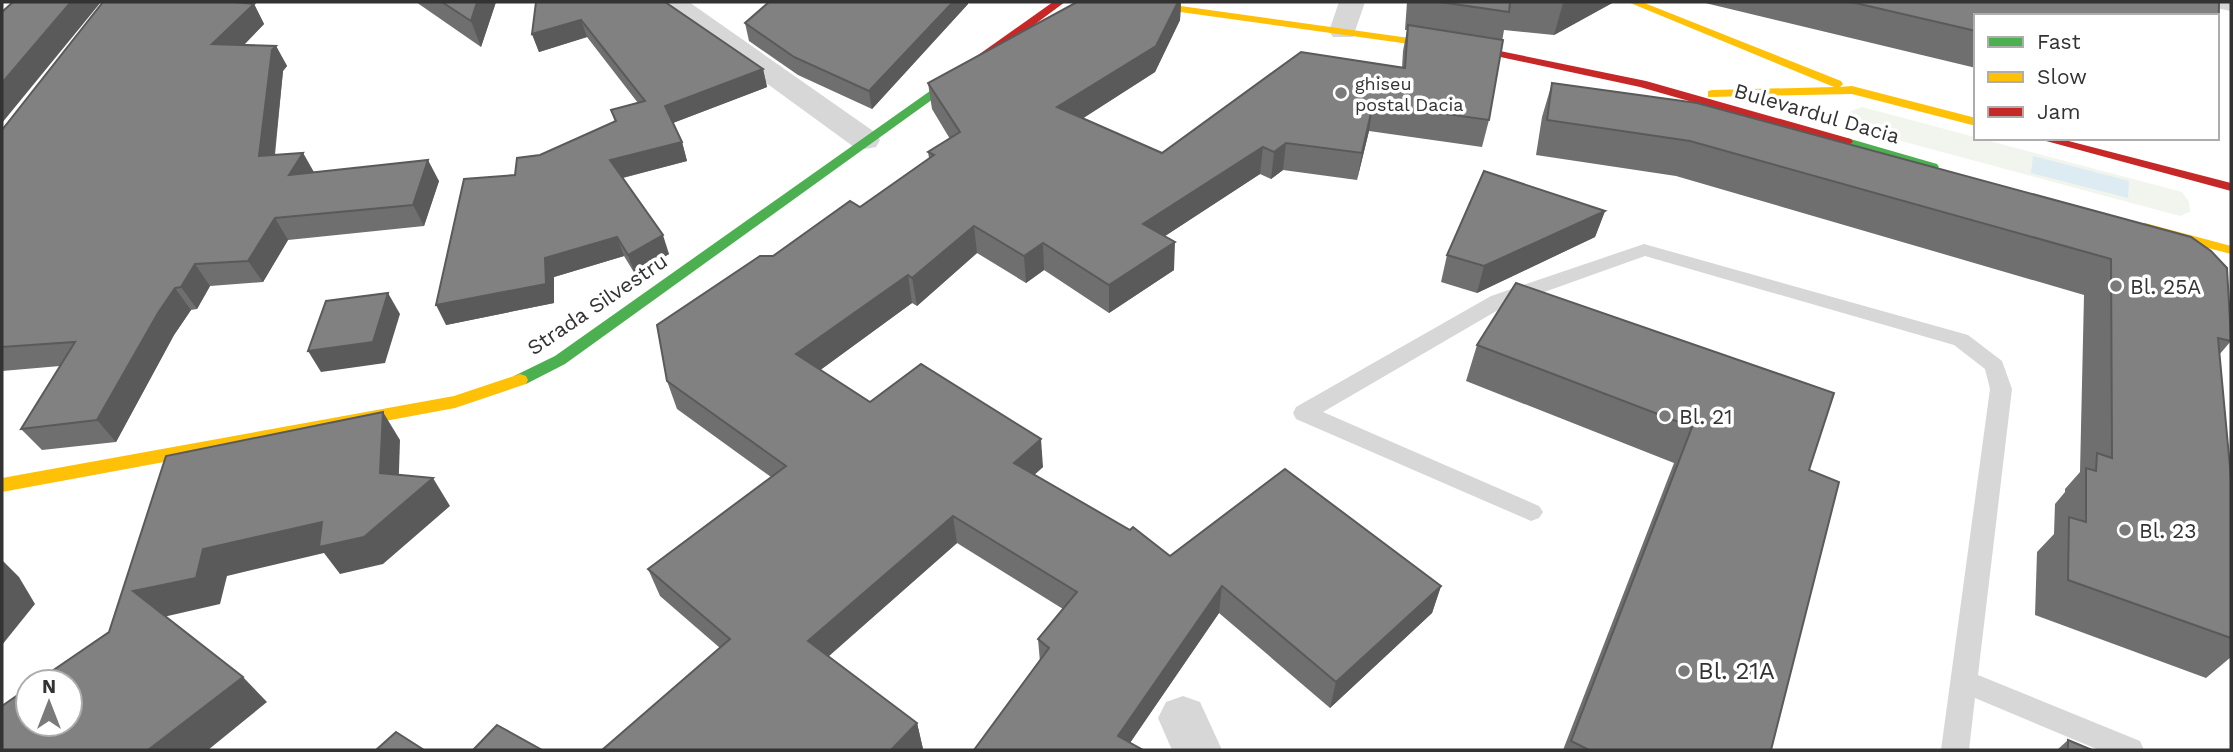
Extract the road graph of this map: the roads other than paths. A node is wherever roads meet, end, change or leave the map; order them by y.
1 (672, 2) edge
2 (1060, 2) edge
3 (1130, 2) edge
4 (1352, 2) edge
5 (1633, 2) edge
6 (2225, 2) edge
7 (2231, 3) edge
8 (708, 13) edge
9 (1343, 31) junction
10 (1710, 33) junction
11 (1728, 63) dead end
12 (1719, 79) dead end
13 (1852, 90) junction
14 (1675, 95) junction
15 (1974, 121) edge
16 (1828, 122) junction
17 (2049, 140) edge
18 (865, 141) junction
19 (1952, 173) edge
20 (2231, 187) edge
21 (2130, 222) edge
22 (2231, 250) edge
23 (2, 485) edge
24 (1531, 512) dead end
25 (1963, 681) junction
26 (1955, 750) edge
27 (2130, 750) edge

1 - 8 street
2 - 18 main road, Strada Silvestru
3 - 9 main road, Bulevardul Dacia
4 - 9 street
5 - 10 main road
6 - 7 street
8 - 18 street
9 - 14 main road, Bulevardul Dacia
10 - 11 main road
10 - 13 main road
12 - 14 main road
13 - 14 main road, Bulevardul Dacia
13 - 15 main road, Bulevardul Dacia
13 - 16 main road
14 - 16 main road, Bulevardul Dacia
16 - 19 main road, Bulevardul Dacia
17 - 20 main road
18 - 23 main road, Strada Silvestru
21 - 22 main road
24 - 25 lane
25 - 26 lane
25 - 27 lane

